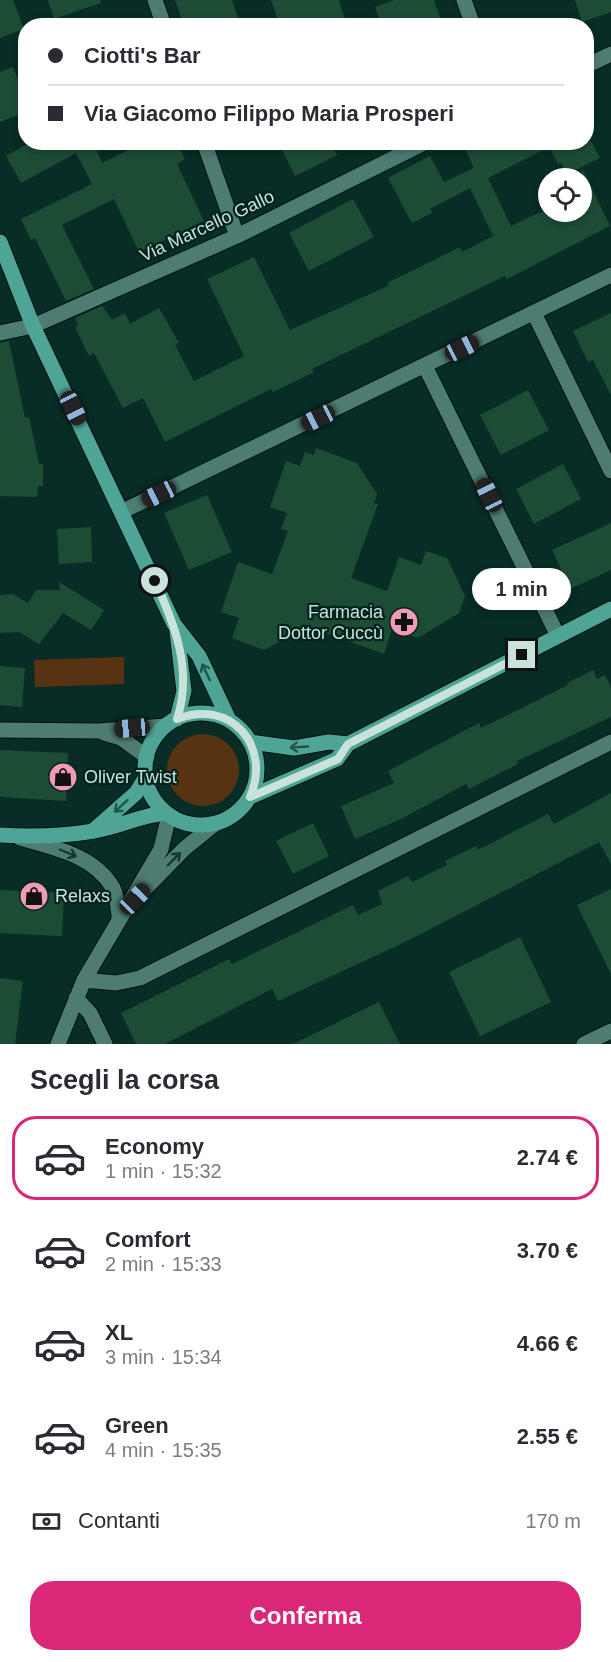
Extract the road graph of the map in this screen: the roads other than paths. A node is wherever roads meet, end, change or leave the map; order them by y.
1 (155, 0) edge
2 (464, 0) edge
3 (161, 18) edge
4 (470, 18) edge
5 (611, 54) edge
6 (594, 62) edge
7 (207, 150) edge
8 (410, 150) edge
9 (237, 236) junction
10 (0, 242) edge
11 (611, 275) edge
12 (534, 313) junction
13 (33, 326) junction
14 (0, 333) edge
15 (425, 366) junction
16 (611, 471) edge
17 (123, 511) junction
18 (611, 609) edge
19 (177, 628) junction
20 (558, 636) junction
21 (229, 720) junction
22 (171, 722) junction
23 (0, 730) edge
24 (99, 731) junction
25 (250, 742) junction
26 (611, 742) edge
27 (348, 744) junction
28 (147, 757) junction
29 (146, 777) junction
30 (250, 797) junction
31 (168, 814) junction
32 (216, 823) junction
33 (92, 831) junction
34 (6, 835) edge
35 (120, 916) junction
36 (84, 980) junction
37 (76, 998) junction
38 (611, 1031) edge
39 (58, 1044) edge
40 (105, 1044) edge
41 (584, 1044) edge

1 - 3 street
2 - 4 street
5 - 6 street
7 - 9 street
8 - 9 street, Via Marcello Gallo
9 - 13 street, Via Marcello Gallo
10 - 13 main road
11 - 12 street
12 - 15 street
12 - 16 street
13 - 14 street, Via Marcello Gallo
13 - 17 main road
15 - 17 street
15 - 20 street
17 - 19 main road
18 - 20 main road
21 -> 19 main road
19 - 22 main road
20 - 27 main road
21 - 22 main road
21 - 25 main road
22 - 24 street
22 - 28 main road
23 - 24 street
24 - 28 street
27 -> 25 main road
25 - 30 main road
26 - 36 street
27 - 30 main road
28 - 29 main road
29 - 31 main road
29 -> 33 main road
30 - 32 main road
31 - 32 main road
31 - 33 main road
31 - 35 street
35 -> 32 street
33 - 34 main road
34 -> 35 street
35 - 36 street
36 - 37 street
37 - 39 street
37 - 40 street
38 - 41 street

